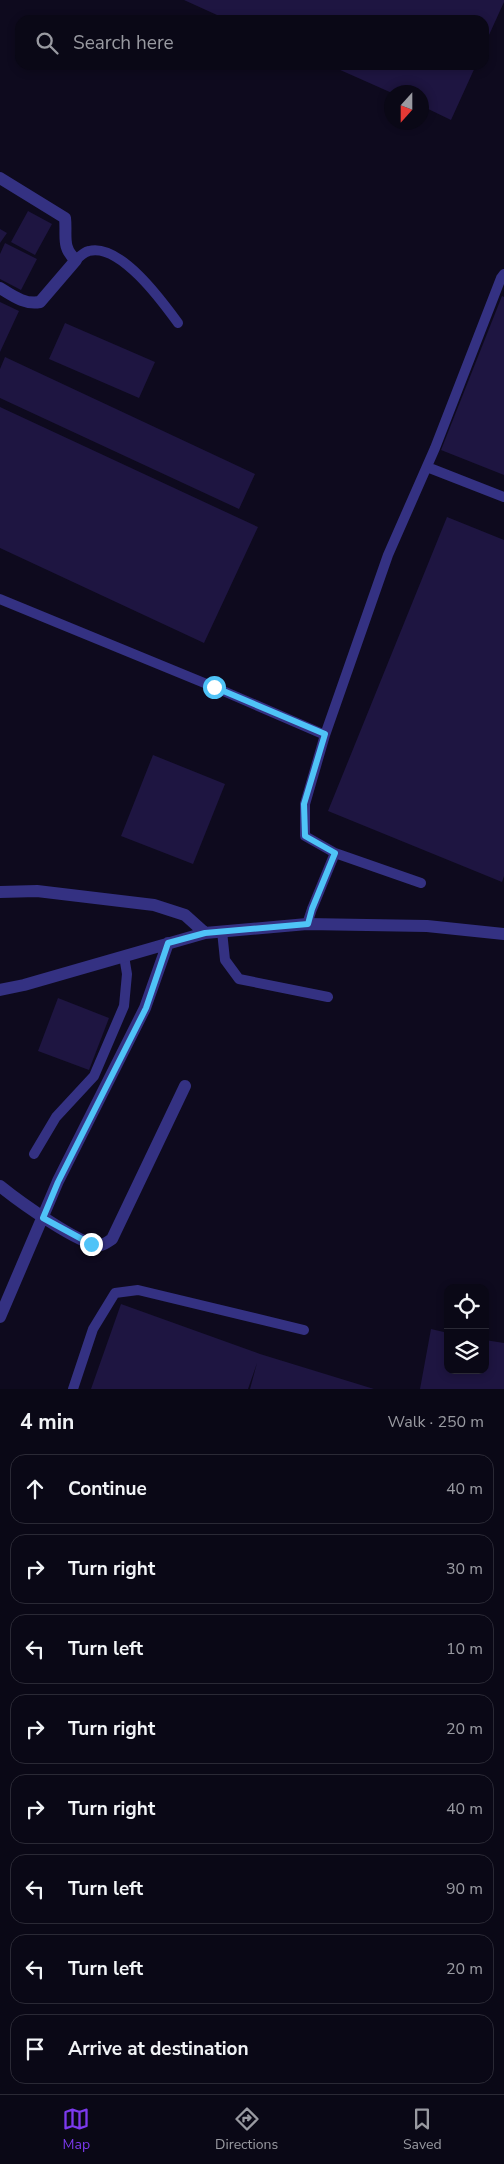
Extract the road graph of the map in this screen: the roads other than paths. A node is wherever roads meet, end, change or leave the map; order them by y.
1 (0, 178) edge
2 (76, 260) junction
3 (504, 274) edge
4 (0, 288) edge
5 (178, 323) dead end
6 (427, 466) junction
7 (504, 497) edge
8 (0, 600) edge
9 (325, 734) junction
10 (335, 853) junction
11 (420, 883) dead end
12 (0, 892) edge
13 (308, 924) junction
14 (222, 931) junction
15 (205, 933) junction
16 (504, 934) edge
17 (168, 943) junction
18 (124, 956) junction
19 (0, 990) edge
20 (328, 997) dead end
21 (185, 1086) dead end
22 (34, 1154) dead end
23 (0, 1186) edge
24 (43, 1218) junction
25 (3, 1301) edge
26 (0, 1318) edge
27 (304, 1330) dead end
28 (73, 1389) edge

1 - 2 street
2 - 4 street
2 - 5 lane
3 - 6 lane
6 - 7 lane
6 - 9 lane
8 - 9 lane
9 - 10 lane
10 - 11 lane
10 - 13 lane
12 - 15 street
13 - 14 street
13 - 16 street
14 - 15 street
14 - 20 lane
15 - 17 street
17 - 18 street
17 - 24 street
18 - 19 street
18 - 22 lane
21 - 24 street
23 - 24 street
24 - 25 street
25 - 26 street
27 - 28 lane

